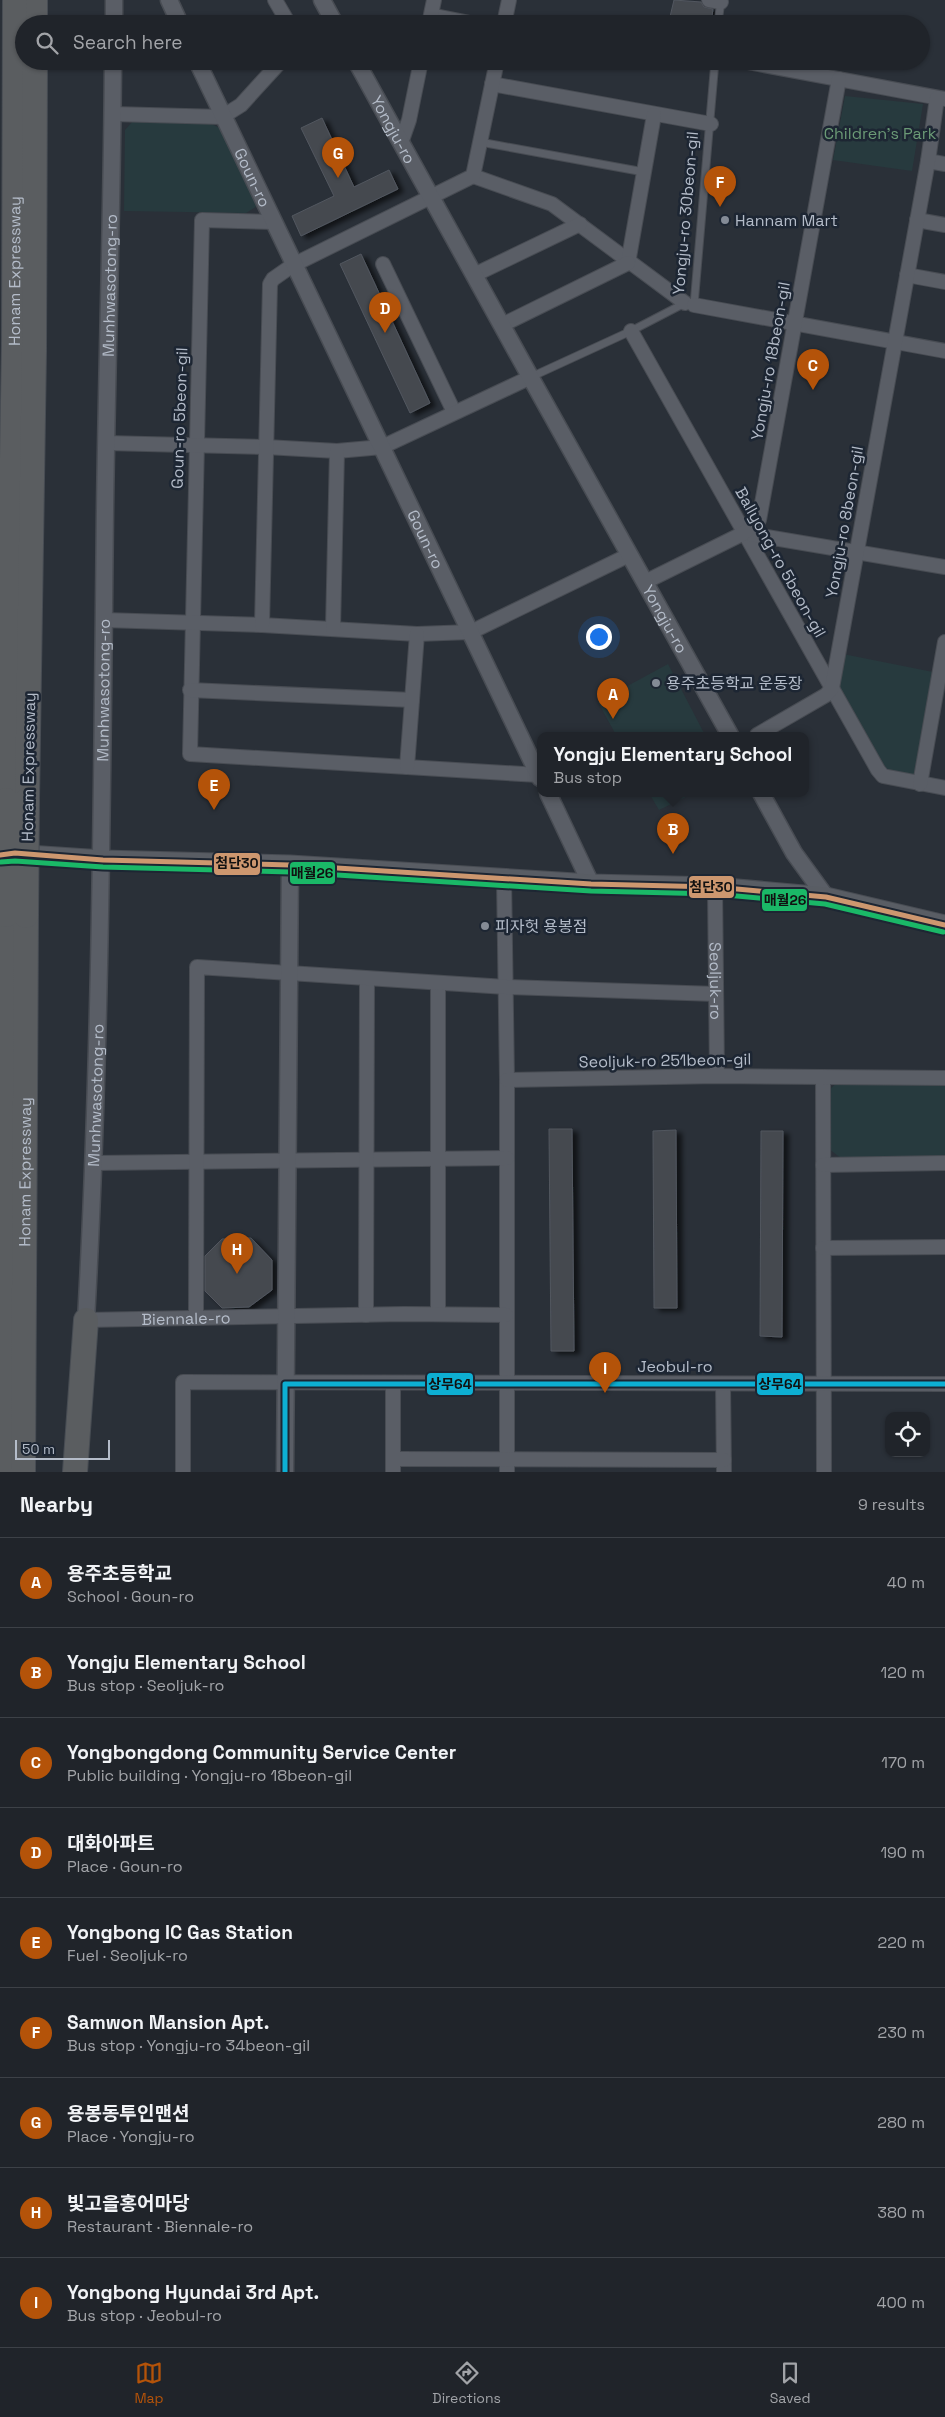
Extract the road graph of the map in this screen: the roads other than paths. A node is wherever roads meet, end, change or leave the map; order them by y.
1 (15, 0) edge
2 (35, 0) edge
3 (114, 0) edge
4 (169, 0) edge
5 (275, 0) edge
6 (322, 0) edge
7 (509, 0) edge
8 (717, 1) edge
9 (431, 12) edge
10 (35, 15) edge
11 (114, 15) edge
12 (176, 15) edge
13 (284, 15) edge
14 (330, 15) edge
15 (446, 15) edge
16 (506, 15) edge
17 (718, 15) edge
18 (35, 70) edge
19 (114, 70) edge
20 (201, 70) edge
21 (273, 70) edge
22 (361, 70) edge
23 (419, 70) edge
24 (495, 70) edge
25 (714, 70) edge
26 (790, 70) edge
27 (839, 79) junction
28 (492, 84) junction
29 (941, 98) edge
30 (113, 114) junction
31 (654, 115) junction
32 (222, 117) junction
33 (711, 124) junction
34 (480, 142) junction
35 (401, 143) junction
36 (928, 161) junction
37 (945, 164) edge
38 (646, 172) junction
39 (473, 176) junction
40 (429, 198) junction
41 (917, 220) junction
42 (274, 222) junction
43 (580, 224) junction
44 (945, 225) edge
45 (628, 263) junction
46 (293, 264) junction
47 (383, 264) dead end
48 (474, 275) junction
49 (907, 275) junction
50 (945, 282) edge
51 (689, 304) junction
52 (794, 324) junction
53 (502, 325) junction
54 (631, 331) junction
55 (895, 342) junction
56 (945, 350) edge
57 (531, 376) junction
58 (454, 412) junction
59 (106, 443) junction
60 (195, 445) junction
61 (266, 447) junction
62 (382, 447) junction
63 (337, 451) junction
64 (744, 533) junction
65 (856, 552) junction
66 (629, 555) junction
67 (945, 568) edge
68 (645, 582) junction
69 (104, 620) junction
70 (192, 623) junction
71 (262, 625) junction
72 (333, 629) junction
73 (471, 632) junction
74 (417, 634) junction
75 (945, 642) edge
76 (832, 688) junction
77 (190, 690) junction
78 (412, 700) junction
79 (728, 732) edge
80 (762, 732) edge
81 (407, 767) junction
82 (537, 770) edge
83 (537, 776) edge
84 (920, 784) junction
85 (945, 788) edge
86 (550, 797) edge
87 (763, 797) edge
88 (16, 800) junction
89 (0, 855) edge
90 (102, 860) junction
91 (290, 865) junction
92 (504, 878) junction
93 (592, 884) junction
94 (715, 887) junction
95 (826, 896) junction
96 (16, 915) junction
97 (945, 925) edge
98 (288, 974) junction
99 (367, 979) junction
100 (438, 983) junction
101 (506, 987) junction
102 (716, 994) junction
103 (717, 1076) junction
104 (822, 1077) junction
105 (945, 1078) edge
106 (507, 1080) junction
107 (438, 1158) junction
108 (507, 1158) junction
109 (367, 1159) junction
110 (287, 1160) junction
111 (197, 1162) junction
112 (95, 1163) junction
113 (945, 1163) edge
114 (823, 1165) junction
115 (945, 1247) edge
116 (824, 1248) junction
117 (438, 1314) junction
118 (366, 1315) junction
119 (506, 1315) junction
120 (286, 1316) junction
121 (196, 1318) junction
122 (86, 1320) junction
123 (285, 1384) junction
124 (393, 1384) junction
125 (507, 1384) junction
126 (723, 1384) junction
127 (824, 1384) junction
128 (945, 1384) edge
129 (393, 1466) edge
130 (507, 1466) edge
131 (724, 1466) edge
132 (4, 1472) edge
133 (23, 1472) edge
134 (75, 1472) edge
135 (183, 1472) edge
136 (285, 1472) edge
137 (824, 1472) edge

1 - 88 highway, Honam Expressway
2 - 10 highway
3 - 11 street
4 - 12 street
5 - 13 street
6 - 14 street
7 - 16 street
8 - 17 lane
9 - 15 lane
18 - 88 highway, Honam Expressway
19 - 30 street, Munhwasotong-ro
20 - 32 street, Goun-ro
21 - 32 street
22 - 35 street, Yongju-ro
23 - 35 street
24 - 28 street
25 - 33 lane, Yongju-ro 30beon-gil
26 - 27 street
27 - 29 street
27 - 52 street, Yongju-ro 18beon-gil
28 - 31 street, Yongju-ro 30beon-gil
28 - 34 street
29 - 36 street, Yongju-ro 8beon-gil
30 - 32 street
30 - 59 street, Munhwasotong-ro
31 - 33 street, Yongju-ro 30beon-gil
31 - 38 street
32 - 42 street, Goun-ro
33 - 51 lane, Yongju-ro 30beon-gil
34 - 38 lane
34 - 39 street
35 - 40 street, Yongju-ro
36 - 37 street
36 - 41 street, Yongju-ro 8beon-gil
38 - 45 street
39 - 40 street
39 - 43 street
40 - 46 street
40 - 48 street, Yongju-ro
41 - 44 street
41 - 49 street, Yongju-ro 8beon-gil
42 - 46 street, Goun-ro
42 - 60 street, Goun-ro 5beon-gil
43 - 45 street
43 - 48 street
45 - 51 street
45 - 53 street
46 - 61 street
46 - 62 street, Goun-ro
47 - 58 street
48 - 53 street, Yongju-ro
49 - 50 street
49 - 55 street, Yongju-ro 8beon-gil
51 - 52 street
51 - 54 lane, Yongju-ro 30beon-gil
52 - 55 street
52 - 64 street, Yongju-ro 18beon-gil
53 - 57 street, Yongju-ro
54 - 57 lane, Yongju-ro 30beon-gil
54 - 64 street, Ballyong-ro 5beon-gil
55 - 56 street
55 - 65 street, Yongju-ro 8beon-gil
57 - 58 street
57 - 66 street, Yongju-ro
58 - 62 street
59 - 60 street
59 - 69 street, Munhwasotong-ro
60 - 61 street
60 - 70 street, Goun-ro 5beon-gil
61 - 63 street
61 - 71 street
62 - 63 street
62 - 73 street, Goun-ro
63 - 72 street
64 - 65 street
64 - 68 street, Yongju-ro 18beon-gil
64 - 76 street, Ballyong-ro 5beon-gil
65 - 67 street
65 - 76 street, Yongju-ro 8beon-gil
66 - 68 street, Yongju-ro
66 - 73 street
68 - 79 street, Yongju-ro
69 - 70 street
69 - 90 street, Munhwasotong-ro
70 - 71 street
70 - 77 street, Goun-ro 5beon-gil
71 - 72 street
72 - 74 street
73 - 74 street
73 - 82 street, Goun-ro
74 - 78 street
75 - 84 street
76 - 80 street
76 - 84 street, Ballyong-ro 5beon-gil
77 - 78 street
77 - 81 street, Goun-ro 5beon-gil
78 - 81 street
81 - 83 street, Goun-ro 5beon-gil
84 - 85 street, Ballyong-ro 5beon-gil
86 - 93 street
87 - 95 street
88 - 96 highway, Honam Expressway, bridge
89 - 90 main road
90 - 91 main road
90 - 112 street, Munhwasotong-ro
91 - 92 main road
91 - 98 street
92 - 93 main road
92 - 101 street
93 - 94 main road
94 - 95 main road
94 - 102 street, Seoljuk-ro
95 - 97 main road
96 - 132 highway, Honam Expressway
96 - 133 highway, Honam Expressway
98 - 99 street
98 - 110 street
98 - 111 street
99 - 100 street
99 - 109 street
100 - 101 street
100 - 107 street
101 - 102 street
101 - 106 street
102 - 103 street, Seoljuk-ro
103 - 104 street, Seoljuk-ro 251beon-gil
103 - 106 street, Seoljuk-ro 251beon-gil
104 - 105 street, Seoljuk-ro 251beon-gil
104 - 114 street
106 - 108 street
107 - 108 street
107 - 109 street
107 - 117 street
108 - 119 street
109 - 110 street
109 - 118 street
110 - 111 street
110 - 120 street
111 - 112 street
111 - 121 street
112 - 122 street, Munhwasotong-ro
113 - 114 street
114 - 116 street
115 - 116 street
116 - 127 street
117 - 118 street, Biennale-ro
117 - 119 street
118 - 120 street, Biennale-ro
119 - 125 street
120 - 121 street, Biennale-ro
120 - 123 street
121 - 122 street, Biennale-ro
122 - 134 highway
123 - 124 street, Jeobul-ro
123 - 135 street, Jeobul-ro
123 - 136 street
124 - 125 street, Jeobul-ro
124 - 129 street
125 - 126 street, Jeobul-ro
125 - 130 street
126 - 127 street, Jeobul-ro
126 - 131 street
127 - 128 street, Jeobul-ro
127 - 137 street
129 - 130 street
130 - 131 street

